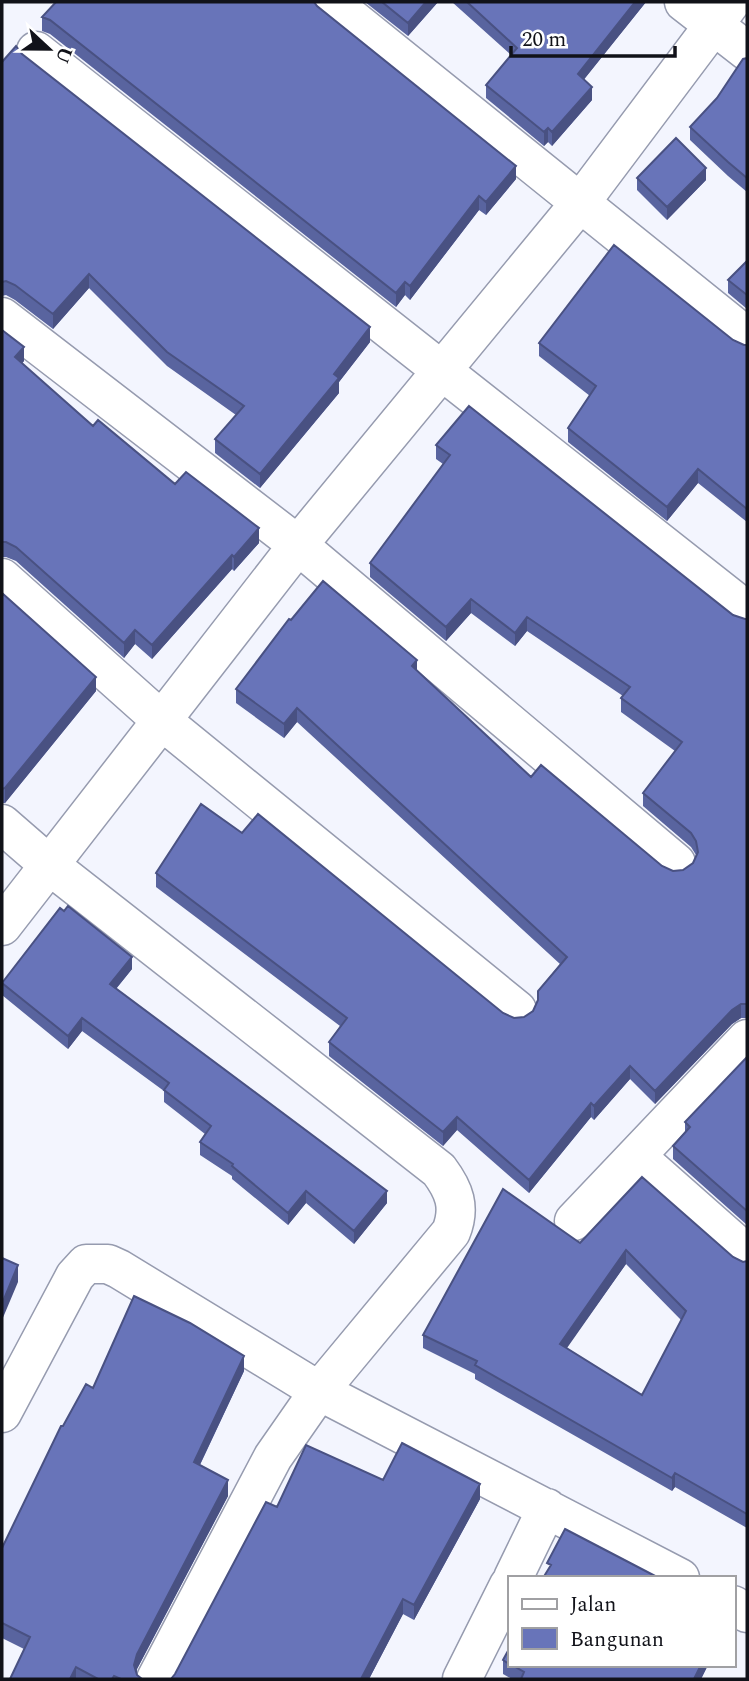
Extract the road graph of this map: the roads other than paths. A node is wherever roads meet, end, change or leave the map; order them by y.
1 (331, 2) edge
2 (684, 2) edge
3 (722, 13) edge
4 (36, 51) dead end
5 (747, 51) edge
6 (580, 203) junction
7 (2, 317) edge
8 (747, 337) edge
9 (442, 371) junction
10 (298, 545) junction
11 (2, 578) edge
12 (747, 611) edge
13 (161, 720) junction
14 (2, 824) edge
15 (676, 863) dead end
16 (48, 864) junction
17 (2, 926) edge
18 (517, 1010) dead end
19 (747, 1039) edge
20 (637, 1157) junction
21 (574, 1222) dead end
22 (747, 1254) edge
23 (319, 1391) junction
24 (2, 1413) edge
25 (547, 1508) junction
26 (514, 1576) edge
27 (676, 1576) edge
28 (508, 1587) edge
29 (156, 1679) edge
30 (462, 1679) edge

1 - 6 street
2 - 3 street
3 - 5 street
3 - 6 street
4 - 9 street
6 - 8 street
6 - 9 street
7 - 10 street
9 - 10 street
9 - 12 street
10 - 13 street
10 - 15 street
11 - 13 street
13 - 16 street
13 - 18 street
14 - 16 street
16 - 17 street
16 - 23 street
19 - 20 street
20 - 21 street
20 - 22 street
23 - 24 street
23 - 25 street
23 - 29 street
25 - 26 street
25 - 27 street
28 - 30 street

